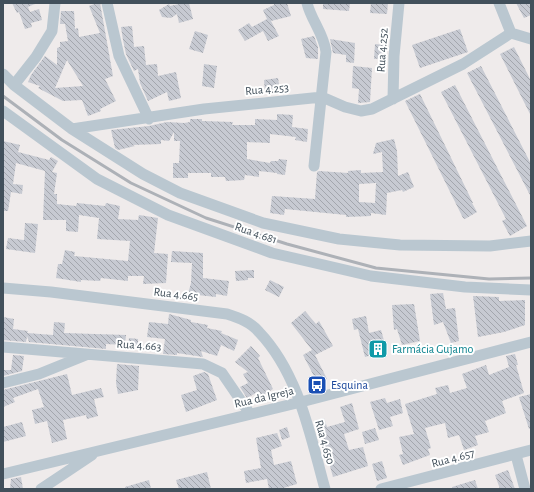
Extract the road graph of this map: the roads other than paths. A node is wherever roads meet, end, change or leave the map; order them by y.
1 (54, 3) edge
2 (107, 3) edge
3 (307, 3) edge
4 (399, 3) edge
5 (499, 3) edge
6 (511, 33) junction
7 (531, 39) edge
8 (3, 74) edge
9 (14, 85) junction
10 (322, 97) junction
11 (393, 99) junction
12 (3, 111) edge
13 (149, 119) junction
14 (72, 130) junction
15 (314, 166) dead end
16 (531, 241) edge
17 (3, 288) edge
18 (531, 290) edge
19 (531, 342) edge
20 (3, 348) edge
21 (88, 354) junction
22 (3, 383) edge
23 (301, 402) junction
24 (250, 414) junction
25 (531, 450) edge
26 (99, 451) junction
27 (516, 455) junction
28 (3, 474) edge
29 (420, 485) edge
30 (41, 489) edge
31 (325, 489) edge
32 (381, 489) edge
33 (525, 489) edge

1 - 9 street
2 - 13 street
3 - 10 street
4 - 11 street, Rua 4.252
5 - 6 street
6 - 7 street
6 - 11 street, Rua 4.253
8 - 9 street
9 - 14 street
10 - 11 street, Rua 4.253
10 - 13 street, Rua 4.253
10 - 15 street
12 - 18 street, Rua 4.681
13 - 14 street, Rua 4.253
14 - 16 street
17 - 23 street, Rua 4.665
19 - 23 street, Rua da Igreja
20 - 21 street, Rua 4.663
21 - 22 street
21 - 24 street, Rua 4.663
23 - 24 street, Rua da Igreja
23 - 31 street, Rua 4.650
24 - 26 street, Rua da Igreja
25 - 27 street, Rua 4.657
26 - 28 street, Rua da Igreja
26 - 30 street
27 - 29 street, Rua 4.657
27 - 33 street
29 - 32 street, Rua 4.657

